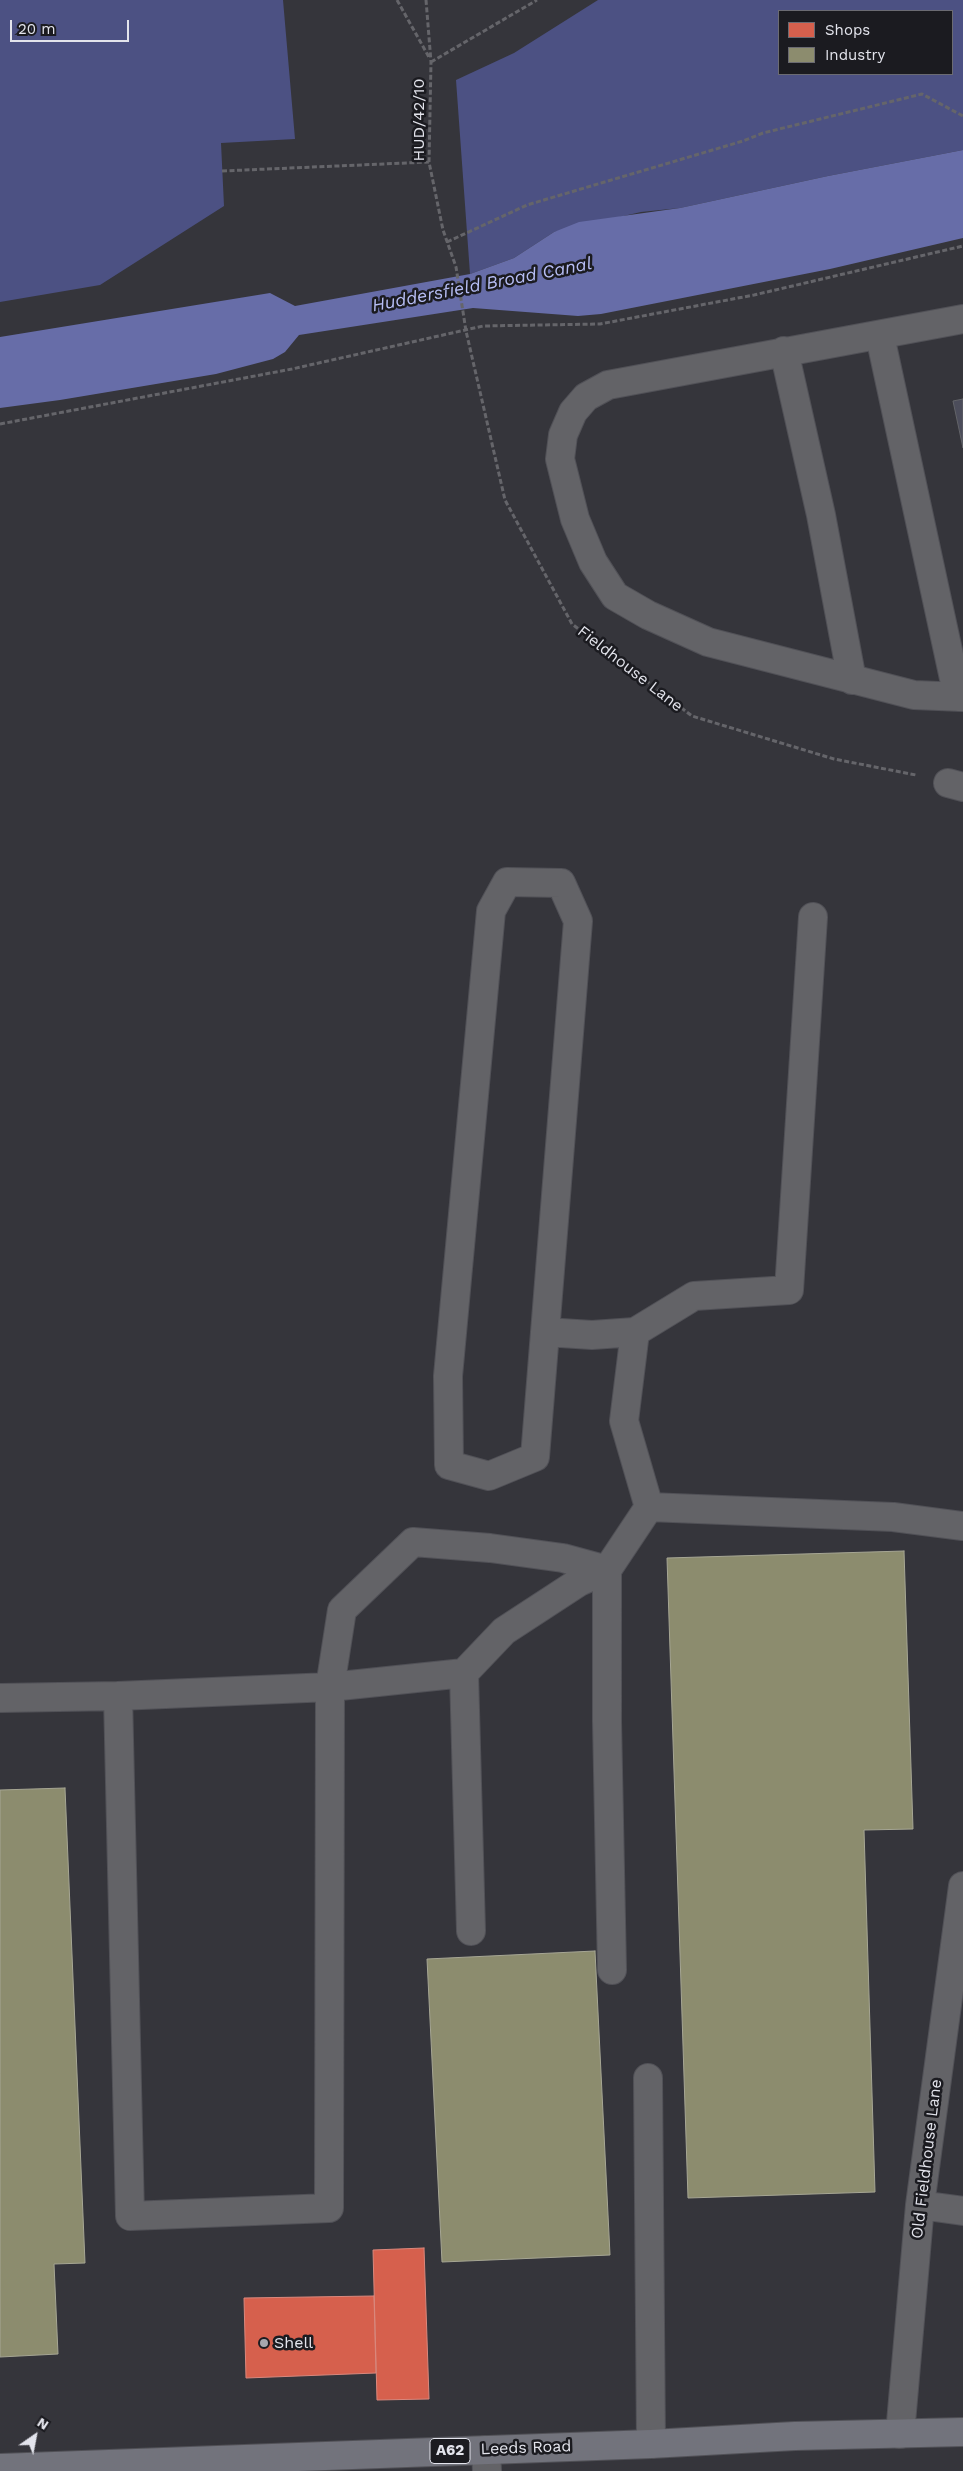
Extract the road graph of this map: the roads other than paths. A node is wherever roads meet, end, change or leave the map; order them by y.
1 (963, 320) edge
2 (880, 336) junction
3 (784, 351) junction
4 (852, 680) junction
5 (960, 697) edge
6 (813, 917) dead end
7 (545, 1332) junction
8 (635, 1332) junction
9 (649, 1507) junction
10 (963, 1526) edge
11 (607, 1570) junction
12 (464, 1673) junction
13 (330, 1687) junction
14 (118, 1696) junction
15 (0, 1698) edge
16 (963, 1886) edge
17 (471, 1931) dead end
18 (612, 1970) dead end
19 (648, 2078) dead end
20 (920, 2205) junction
21 (963, 2210) edge
22 (963, 2432) edge
23 (900, 2434) junction
24 (651, 2444) junction
25 (487, 2460) edge
26 (0, 2468) edge

1 - 2 street
2 - 3 street
2 - 5 street
3 - 4 street
3 - 4 street
4 - 5 street
6 - 8 street
7 - 7 street
7 - 8 street
8 - 9 street
9 - 10 street
9 - 11 street
11 - 12 street
11 - 13 street
11 - 18 street
12 - 13 street
12 - 17 street
13 - 14 street
13 - 14 street
14 - 15 street
16 - 20 street, Old Fieldhouse Lane
19 - 24 street
20 - 21 street
20 - 23 street, Old Fieldhouse Lane
22 - 23 main road, Leeds Road / A62
23 - 24 main road, Leeds Road / A62
24 - 25 main road, Leeds Road / A62
25 - 26 main road, Leeds Road / A62

